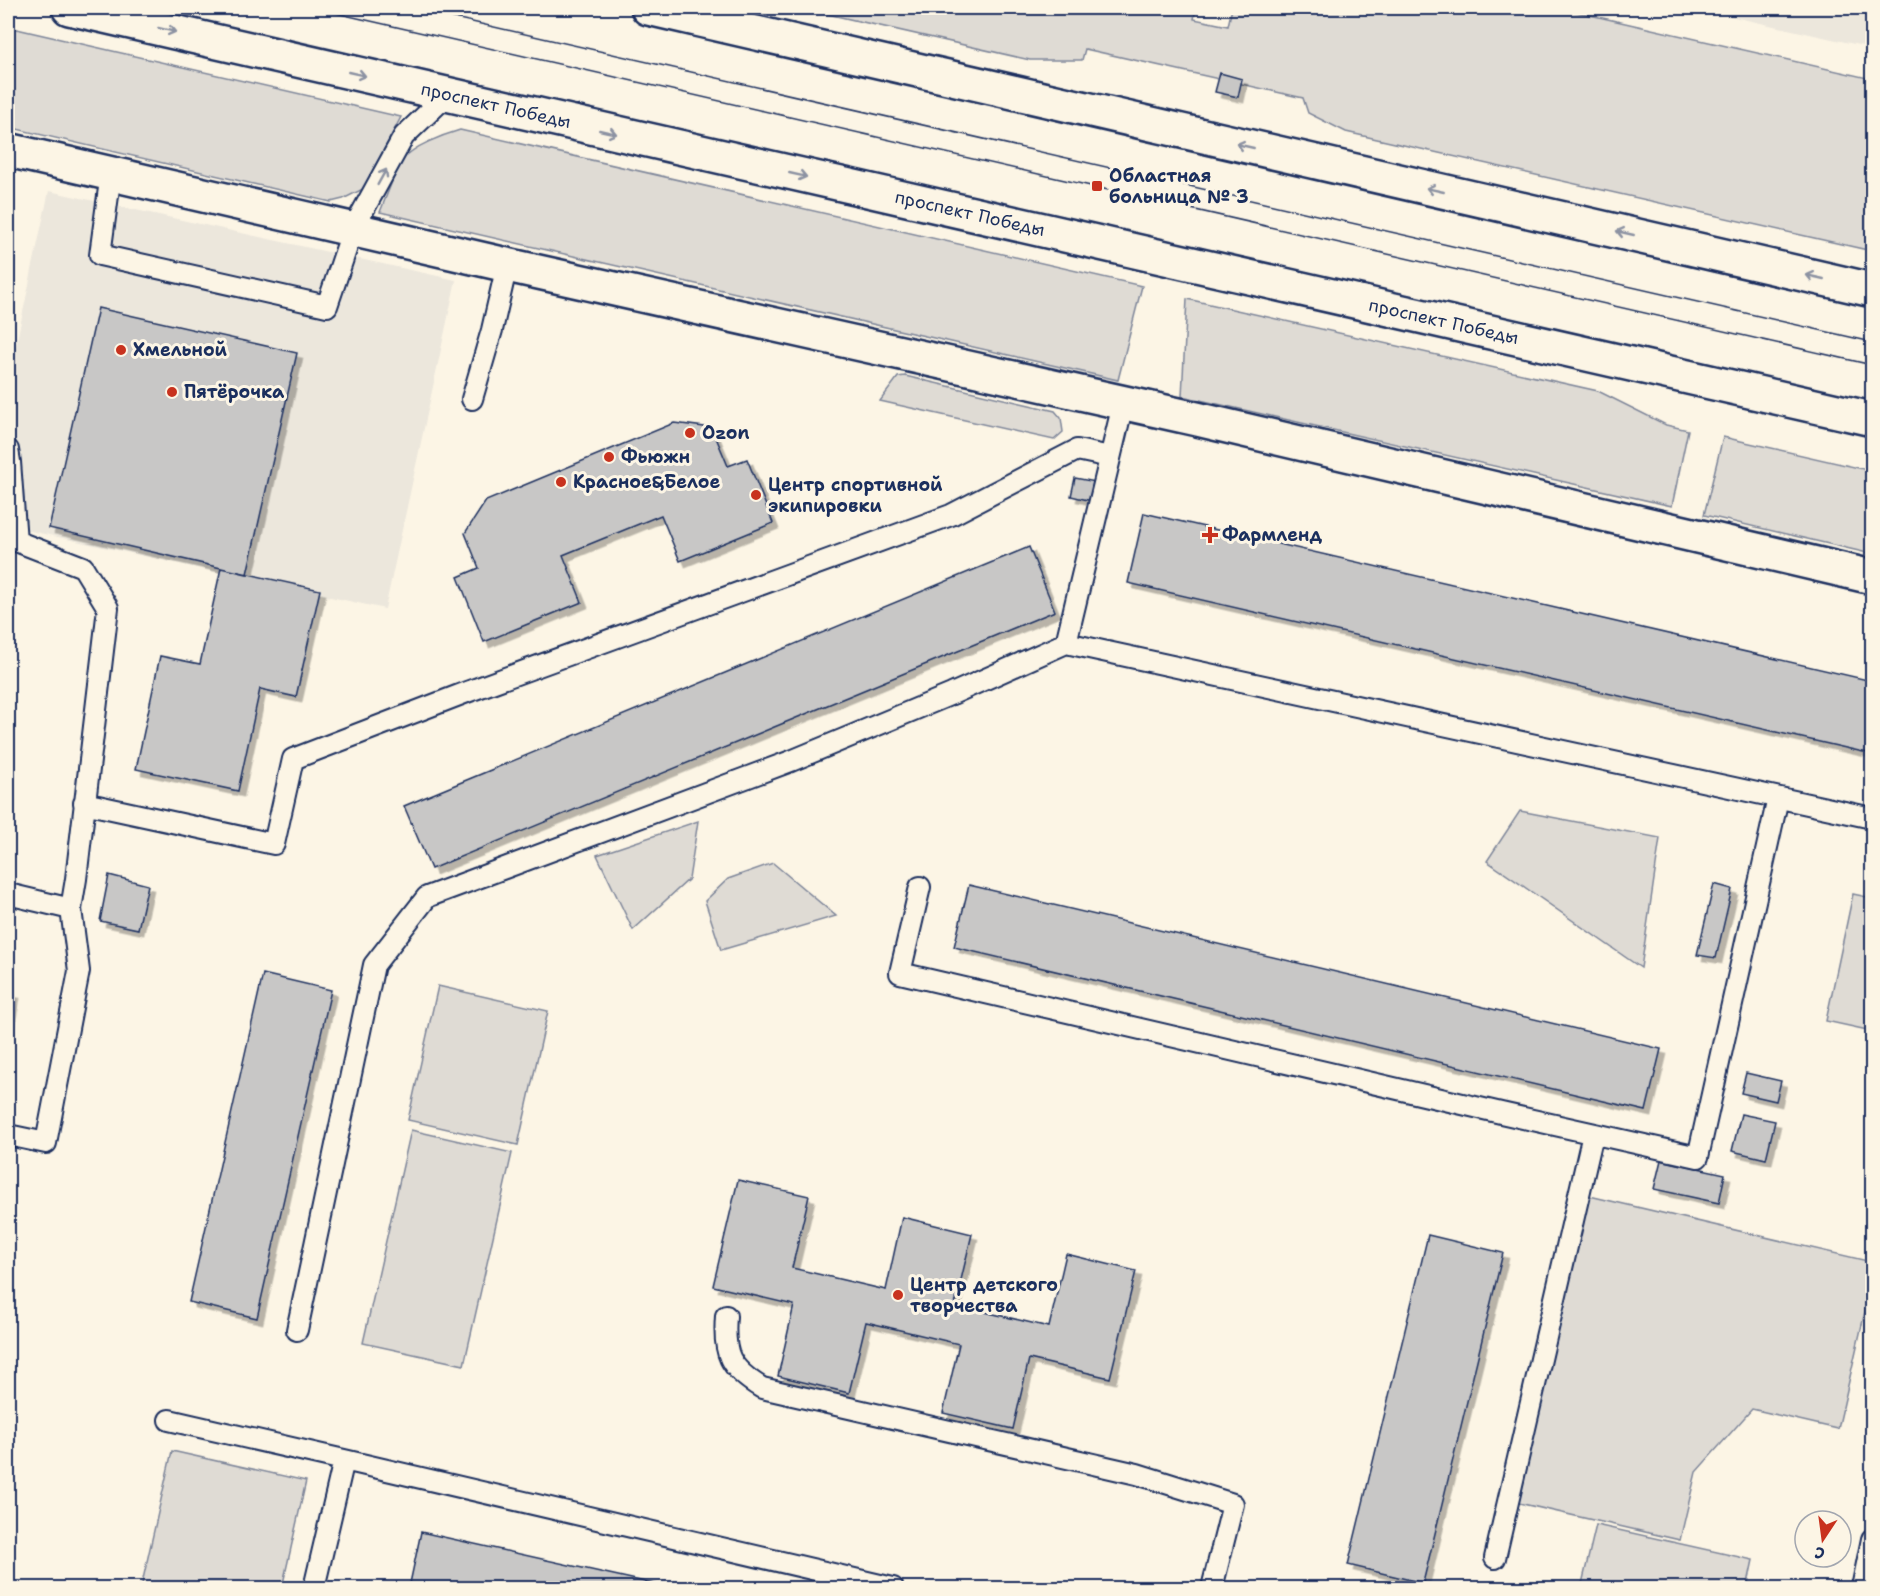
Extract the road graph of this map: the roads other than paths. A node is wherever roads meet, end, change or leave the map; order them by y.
1 (69, 8) edge
2 (648, 8) edge
3 (447, 95) junction
4 (8, 150) edge
5 (111, 173) junction
6 (353, 229) junction
7 (507, 265) junction
8 (1872, 290) edge
9 (472, 399) dead end
10 (1123, 404) junction
11 (1872, 419) edge
12 (8, 450) edge
13 (1110, 457) junction
14 (12, 548) edge
15 (1872, 576) edge
16 (1066, 643) junction
17 (1778, 798) junction
18 (84, 803) junction
19 (1872, 818) edge
20 (920, 887) dead end
21 (8, 894) edge
22 (71, 909) junction
23 (1593, 1134) junction
24 (8, 1135) edge
25 (726, 1316) dead end
26 (297, 1329) dead end
27 (169, 1420) dead end
28 (344, 1460) junction
29 (1872, 1539) edge
30 (1495, 1558) dead end
31 (314, 1588) edge
32 (893, 1588) edge
33 (1212, 1588) edge
34 (1862, 1588) edge

1 -> 3 main road, проспект Победы
8 -> 2 main road
6 -> 3 lane
3 -> 11 main road, проспект Победы
4 - 5 main road
5 - 6 main road
5 - 6 lane
6 - 7 main road
7 - 9 lane
7 - 10 main road
10 - 13 lane
10 - 15 main road
12 - 14 lane
13 - 16 lane
13 - 18 lane
14 - 18 lane
16 - 17 lane
16 - 26 lane
17 - 19 lane
17 - 23 lane
18 - 22 lane
20 - 23 lane
21 - 22 lane
22 - 24 lane
23 - 30 lane
25 - 33 lane
27 - 28 lane
28 - 31 lane
28 - 32 lane
29 - 34 lane

